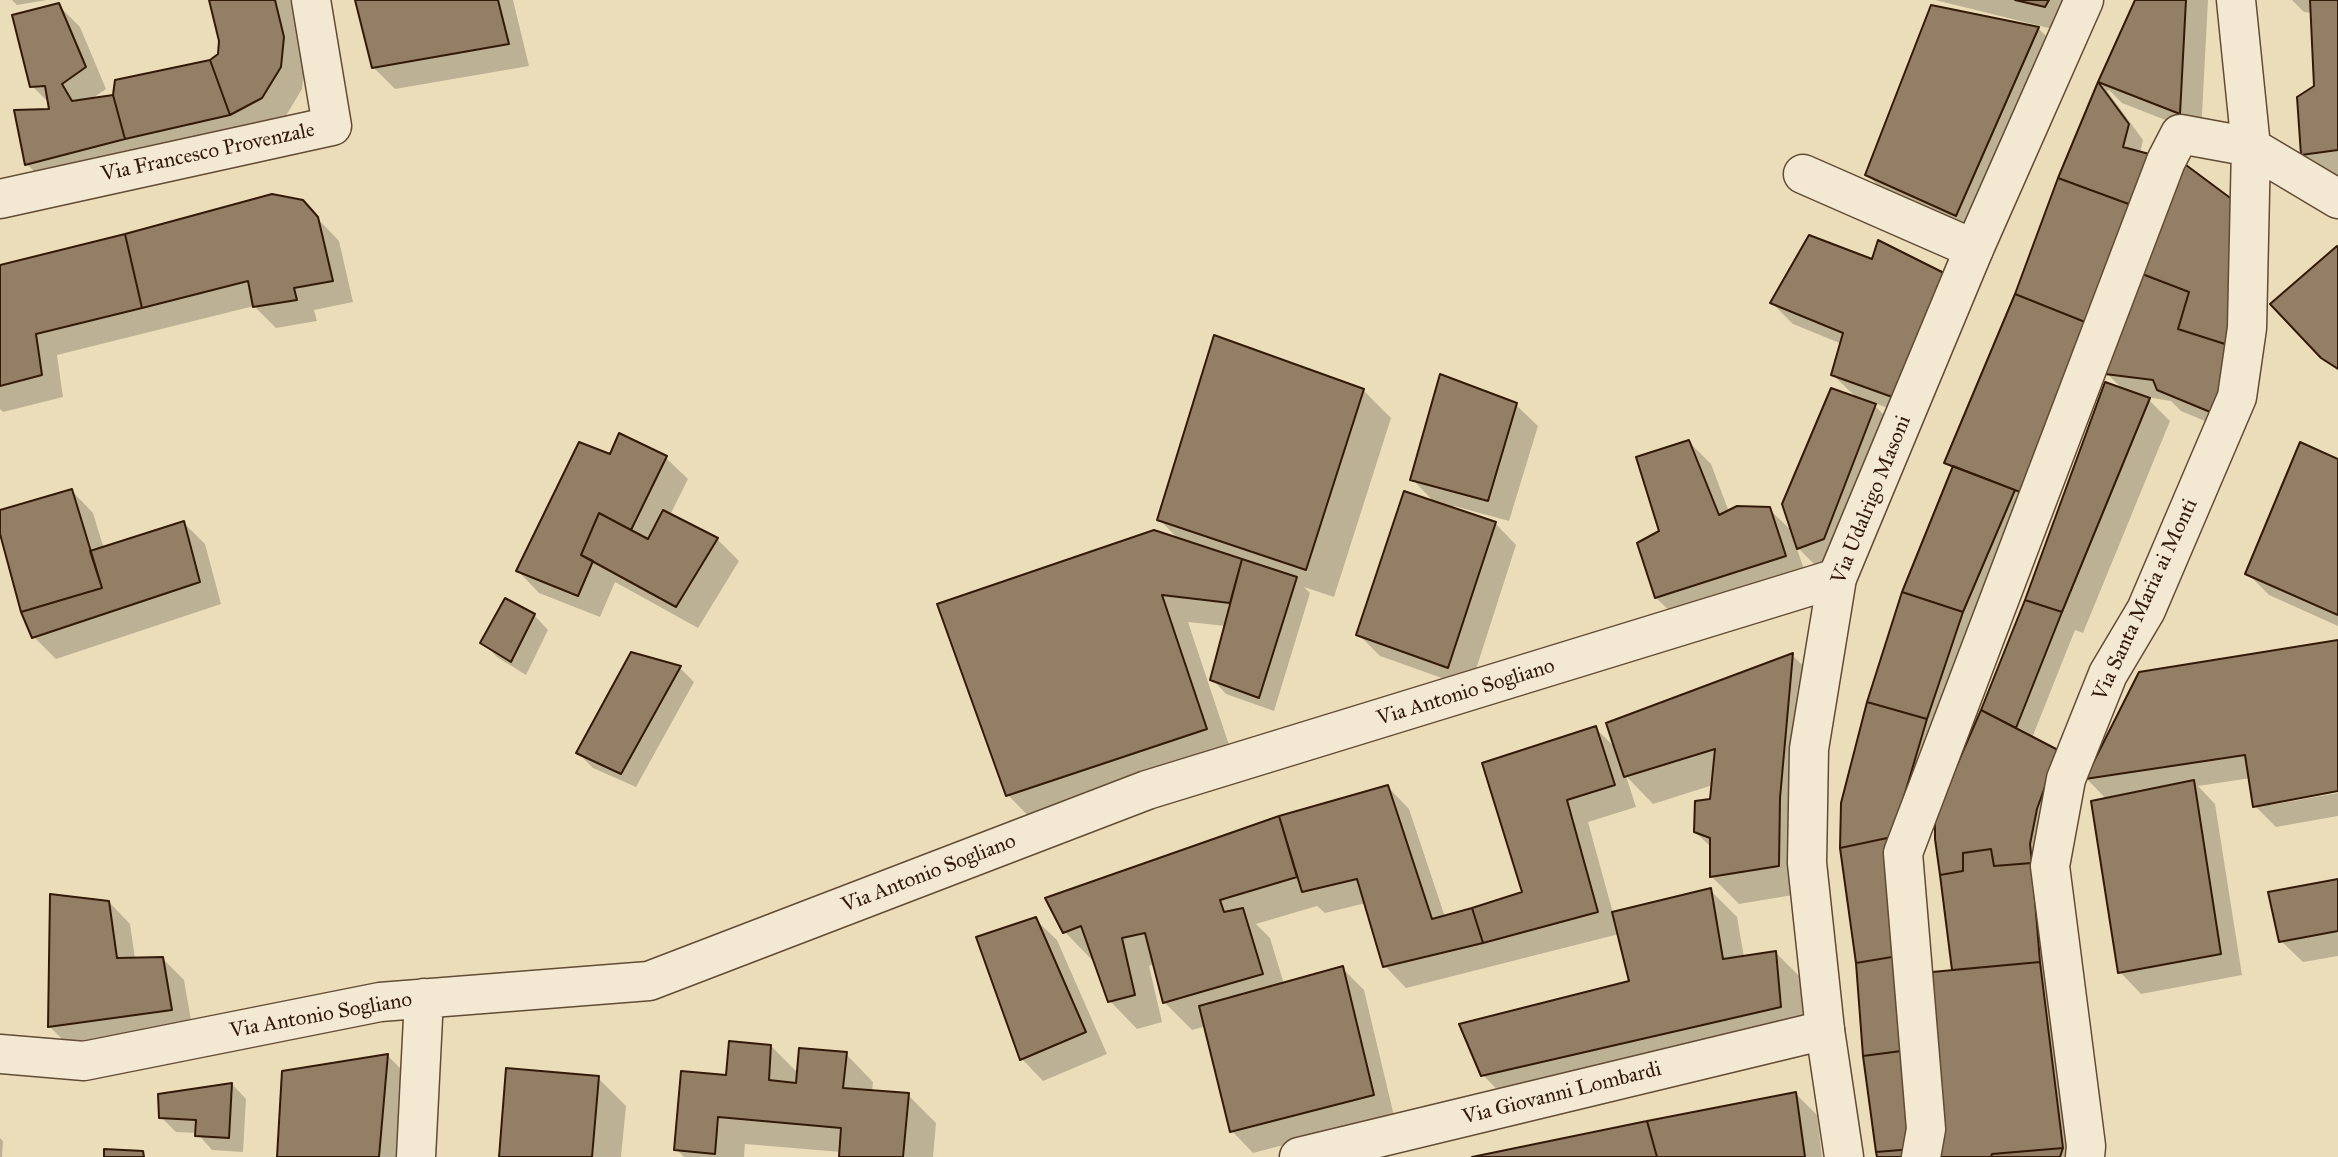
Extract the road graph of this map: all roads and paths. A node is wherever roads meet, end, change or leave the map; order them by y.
1 (311, 0) edge
2 (2084, 0) edge
3 (2236, 0) edge
4 (2251, 147) junction
5 (1803, 174) dead end
6 (0, 199) edge
7 (2338, 199) edge
8 (1974, 249) junction
9 (1837, 578) junction
10 (424, 998) junction
11 (1825, 1030) junction
12 (0, 1054) edge
13 (416, 1157) edge
14 (1299, 1157) edge
15 (1844, 1157) edge
16 (1921, 1157) edge
17 (2085, 1157) edge

1 - 6 street, Via Francesco Provenzale
2 - 8 street, Via Udalrigo Masoni
3 - 4 street, Via Santa Maria ai Monti
4 - 7 street
4 - 16 street
4 - 17 street, Via Santa Maria ai Monti
5 - 8 street
8 - 9 street, Via Udalrigo Masoni
9 - 10 street, Via Antonio Sogliano
9 - 11 street, Via Udalrigo Masoni
10 - 12 street, Via Antonio Sogliano
10 - 13 street
11 - 14 street, Via Giovanni Lombardi
11 - 15 street, Via Udalrigo Masoni

